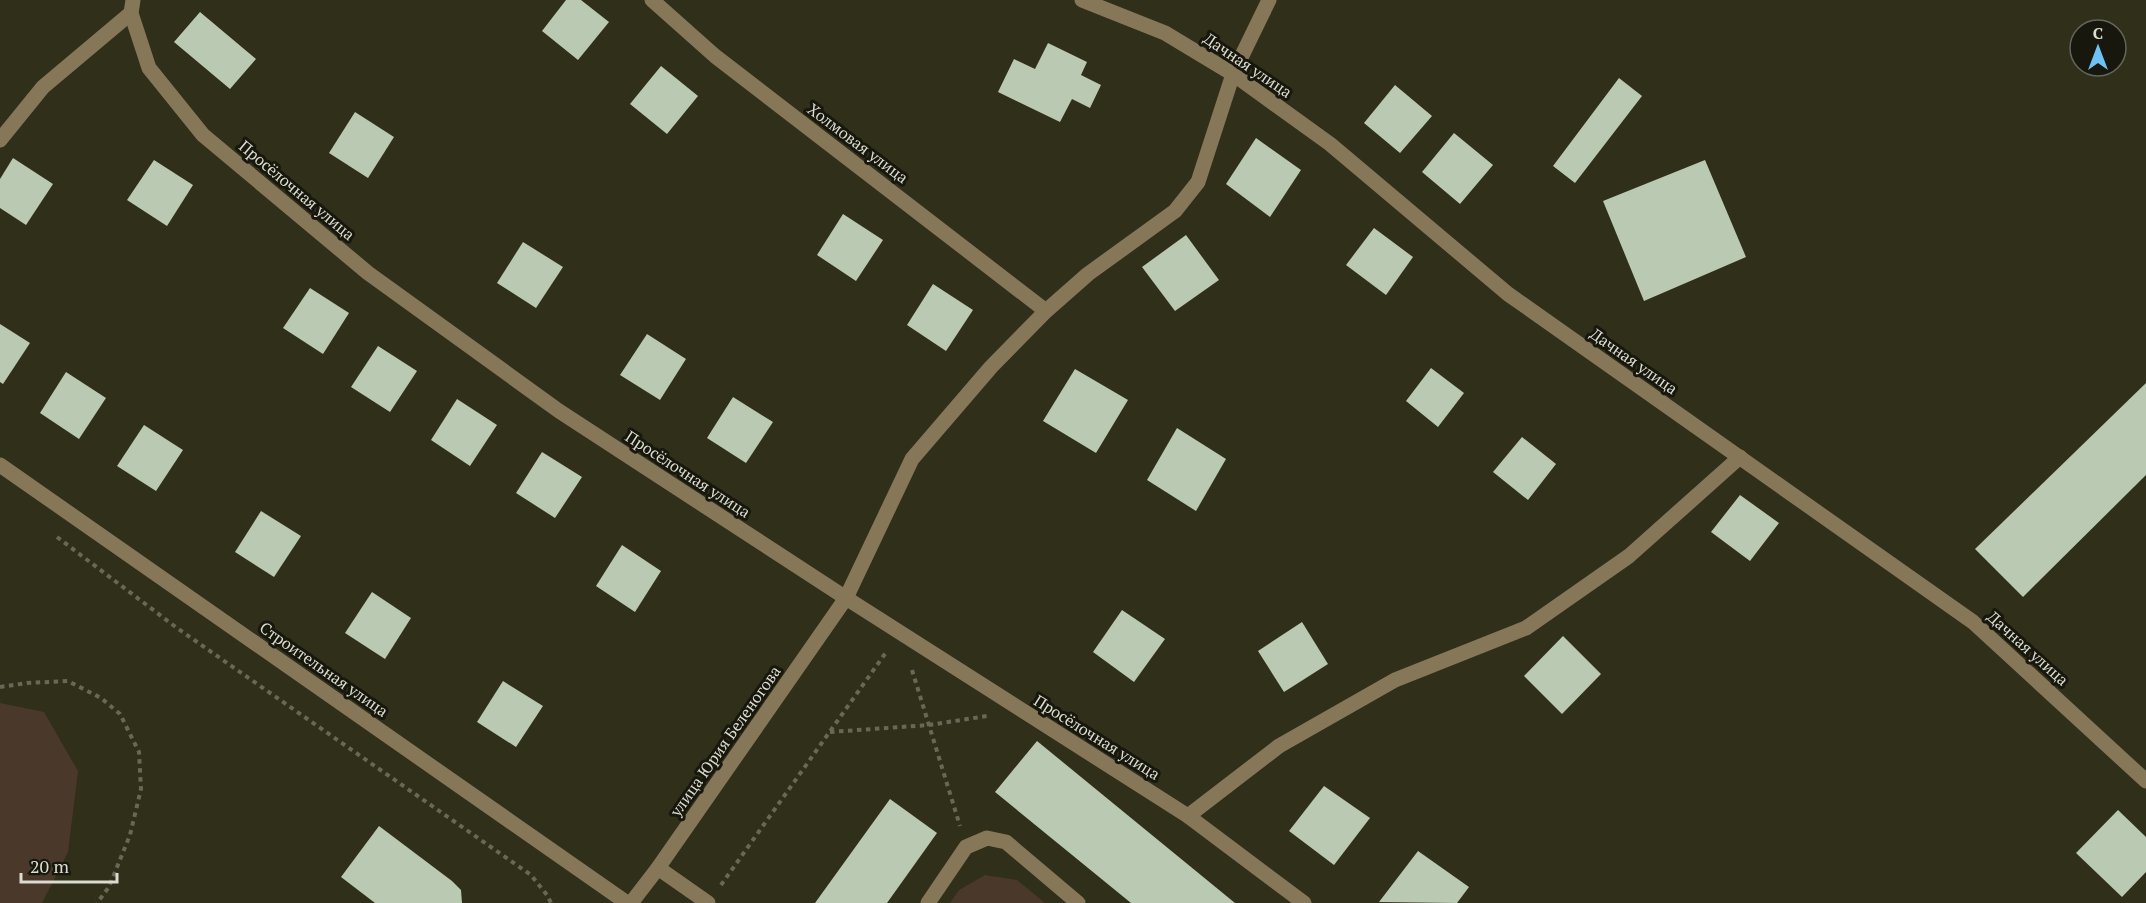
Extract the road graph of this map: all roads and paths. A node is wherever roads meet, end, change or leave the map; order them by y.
1 (652, 0) edge
2 (1082, 0) edge
3 (1269, 0) edge
4 (132, 6) edge
5 (1233, 74) junction
6 (0, 140) edge
7 (1046, 311) junction
8 (1740, 457) junction
9 (0, 465) edge
10 (49, 531) dead end
11 (846, 598) junction
12 (900, 633) junction
13 (0, 687) edge
14 (1023, 711) junction
15 (929, 725) junction
16 (830, 732) junction
17 (2146, 781) edge
18 (1188, 816) junction
19 (966, 847) junction
20 (658, 868) junction
21 (712, 898) edge
22 (97, 903) edge
23 (551, 903) edge
24 (629, 903) edge
25 (927, 903) edge
26 (1078, 903) edge
27 (1304, 903) edge

1 - 7 street, Холмовая улица
2 - 5 street, Дачная улица
3 - 5 street, улица Юрия Беленогова
4 - 6 street
4 - 11 street, Просёлочная улица
5 - 7 street, улица Юрия Беленогова
5 - 8 street, Дачная улица
7 - 11 street, улица Юрия Беленогова
8 - 17 street, Дачная улица
8 - 18 street
9 - 24 street, Строительная улица
10 - 23 path
11 - 12 street, Просёлочная улица
11 - 20 street, улица Юрия Беленогова
12 - 14 street, Просёлочная улица
12 - 15 path
12 - 16 path
13 - 22 path
14 - 15 path
14 - 18 street, Просёлочная улица
15 - 16 path
15 - 19 path
16 - 21 path
18 - 27 street, Просёлочная улица
19 - 25 street
19 - 26 street
20 - 21 street
20 - 24 street, улица Юрия Беленогова

